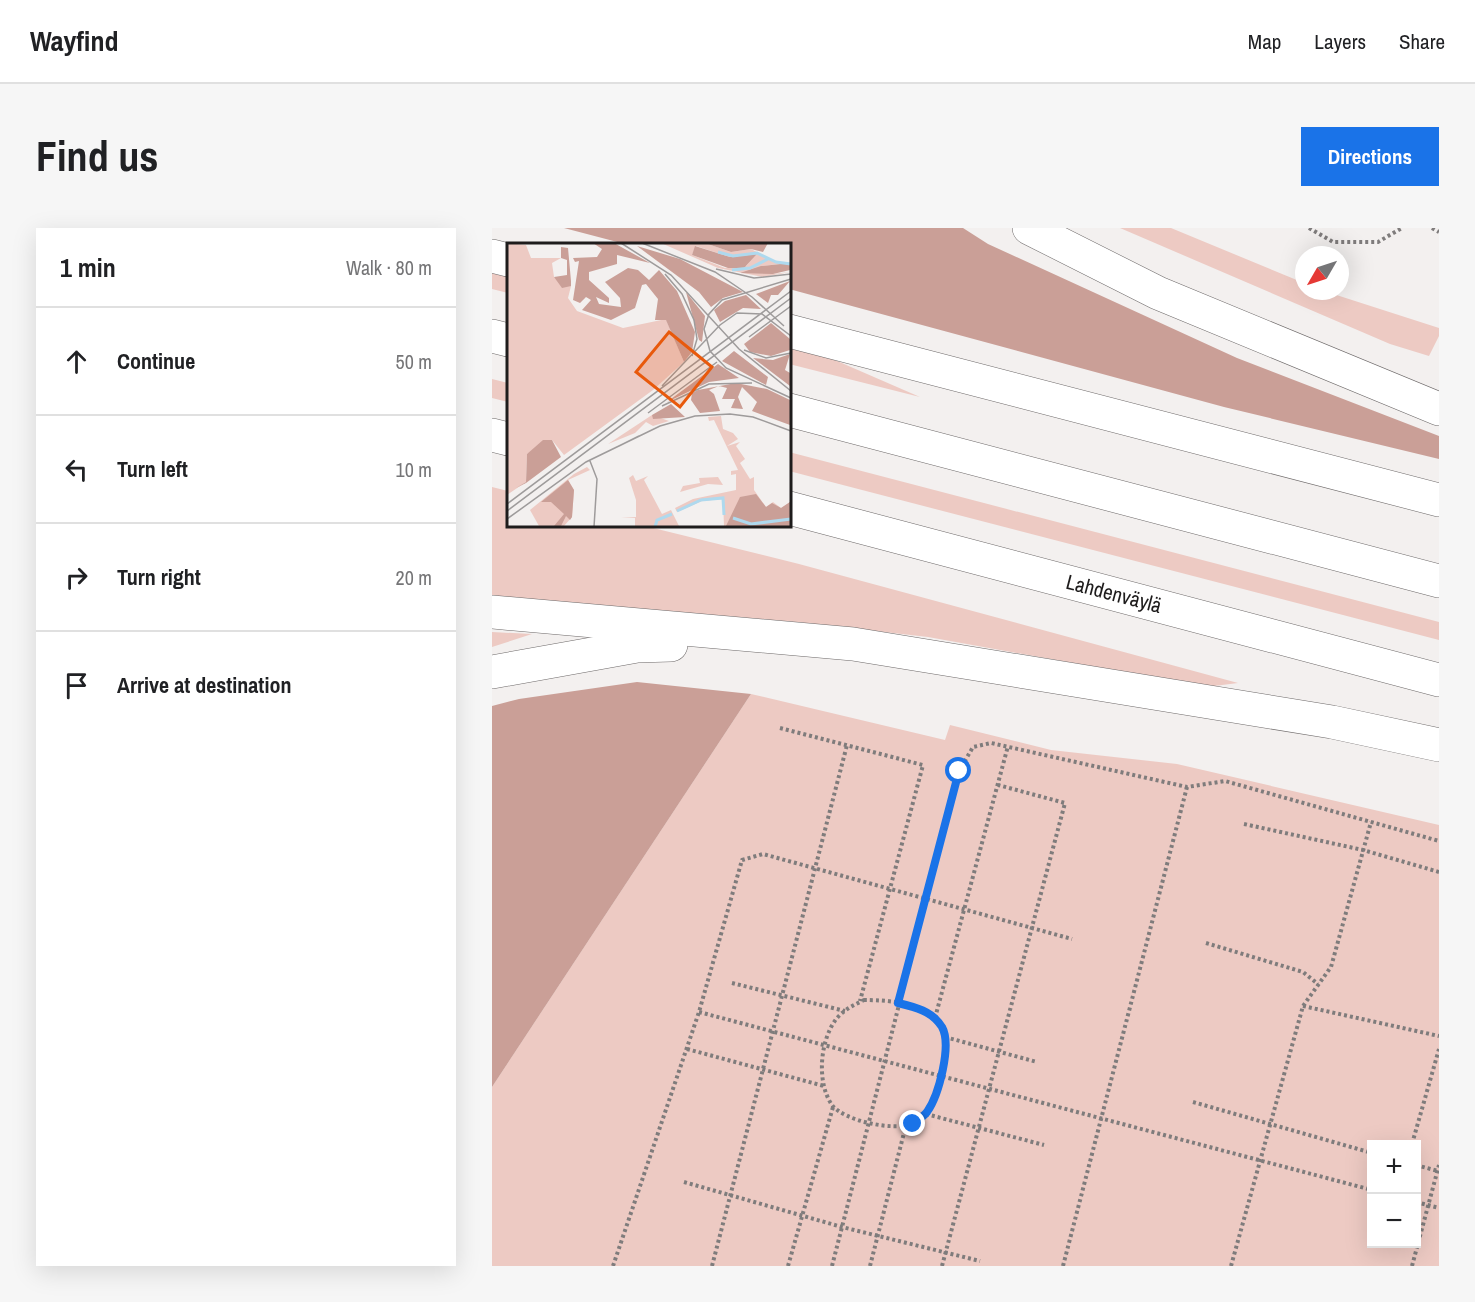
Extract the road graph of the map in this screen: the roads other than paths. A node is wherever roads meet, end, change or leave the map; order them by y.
1 (1029, 228) edge
2 (492, 256) edge
3 (507, 260) edge
4 (790, 331) edge
5 (492, 336) edge
6 (507, 340) edge
7 (1439, 409) edge
8 (790, 411) edge
9 (492, 435) edge
10 (507, 439) edge
11 (1439, 500) edge
12 (790, 508) edge
13 (1439, 581) edge
14 (492, 612) edge
15 (853, 644) junction
16 (492, 672) edge
17 (1439, 680) edge
18 (1439, 745) edge

1 - 7 highway
2 - 3 highway
4 - 11 highway
5 - 6 highway
8 - 13 highway
9 - 10 highway
12 - 17 highway, Lahdenväylä
14 - 15 highway
15 - 16 highway
15 - 18 highway

